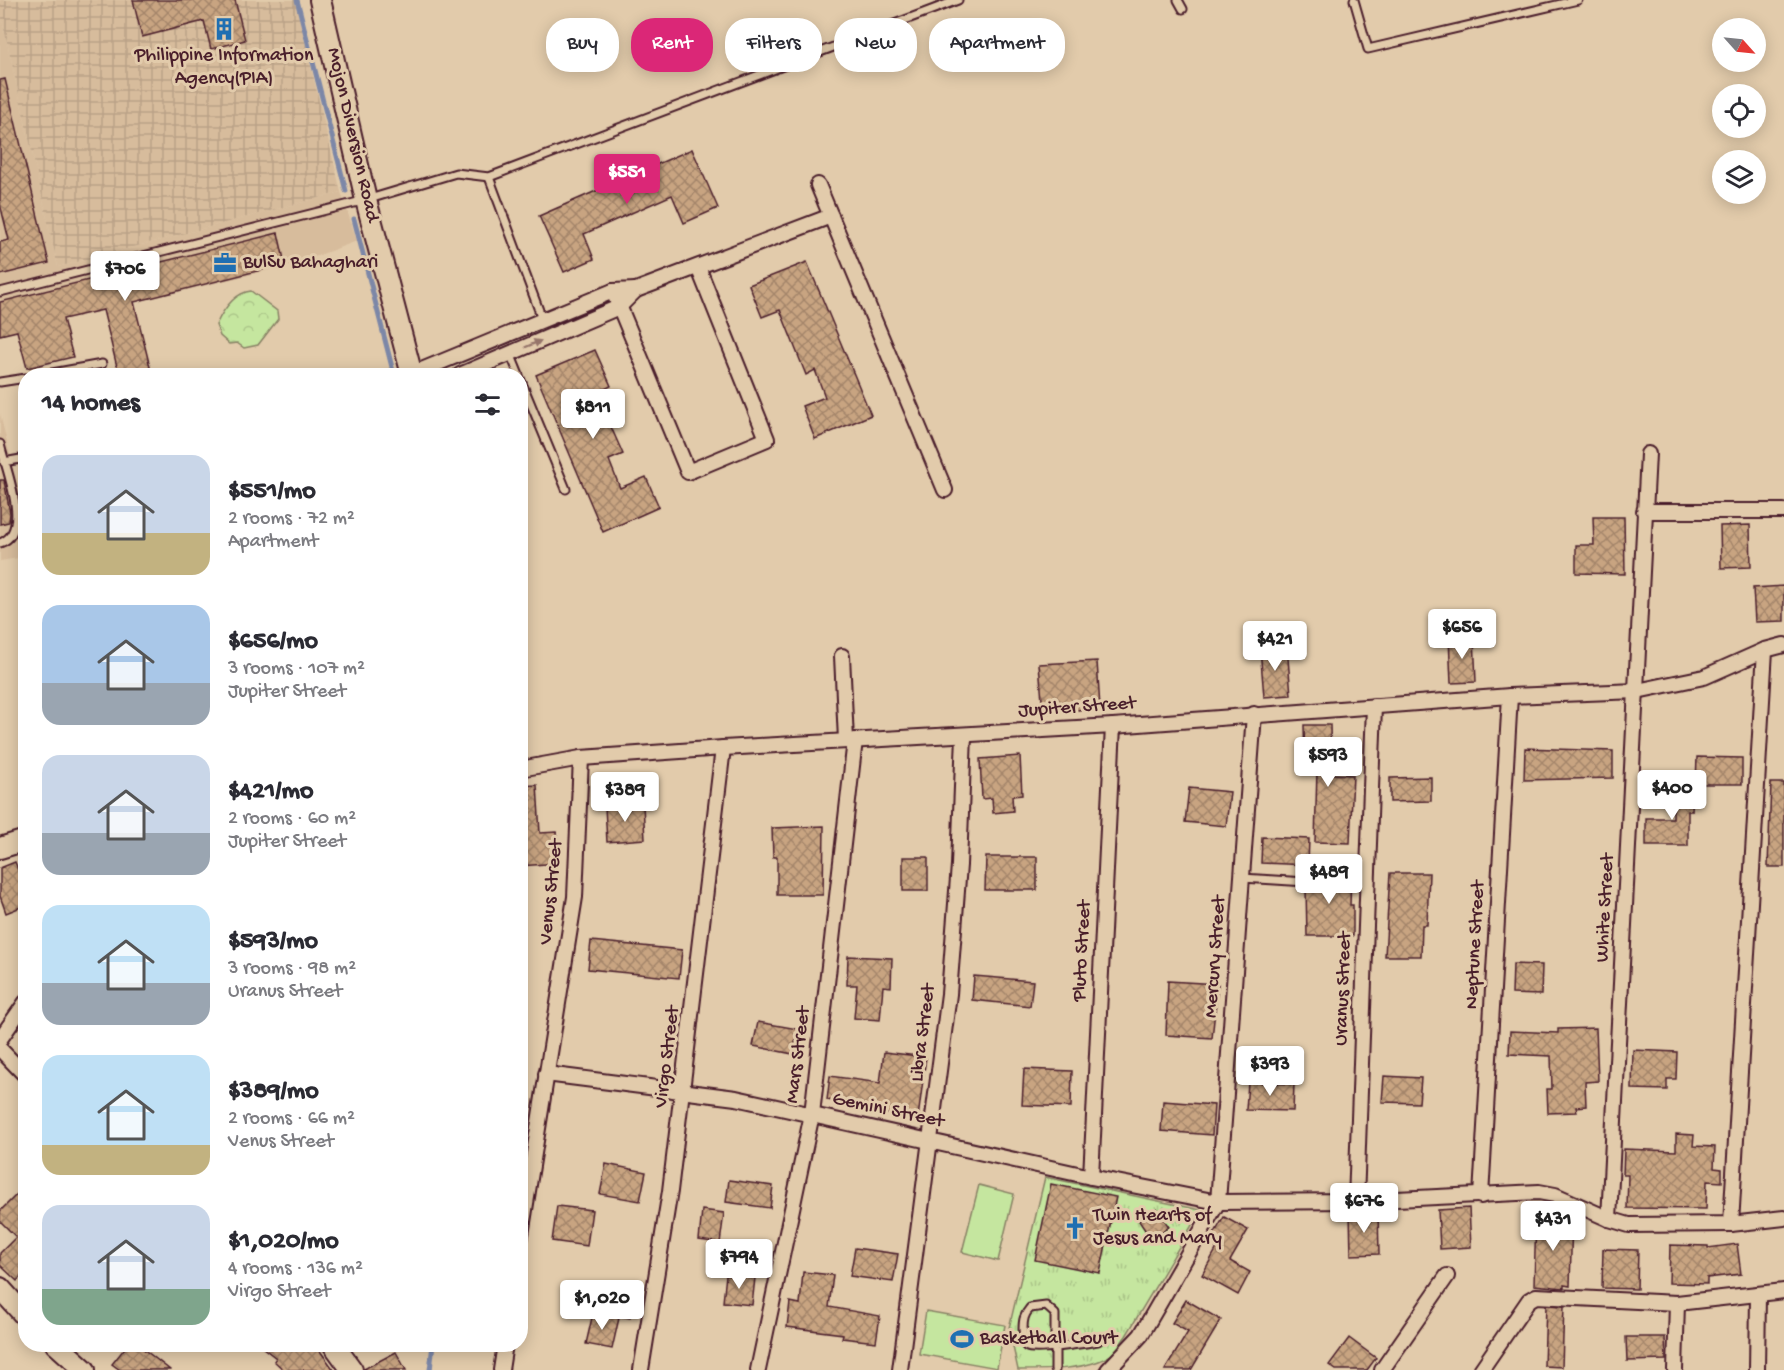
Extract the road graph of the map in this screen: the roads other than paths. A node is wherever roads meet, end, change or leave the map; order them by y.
1 (320, 0) edge
2 (958, 0) edge
3 (1178, 0) edge
4 (1354, 0) edge
5 (1578, 0) edge
6 (1183, 9) dead end
7 (489, 177) junction
8 (818, 185) dead end
9 (366, 200) junction
10 (831, 216) junction
11 (698, 267) junction
12 (636, 290) junction
13 (613, 291) junction
14 (0, 292) edge
15 (619, 307) junction
16 (543, 321) junction
17 (510, 353) junction
18 (102, 364) dead end
19 (80, 368) edge
20 (410, 368) edge
21 (427, 368) edge
22 (476, 368) edge
23 (517, 368) edge
24 (18, 379) edge
25 (0, 382) edge
26 (528, 396) edge
27 (0, 444) edge
28 (1648, 454) dead end
29 (18, 459) edge
30 (4, 462) junction
31 (566, 489) dead end
32 (945, 490) dead end
33 (1644, 511) junction
34 (1784, 511) edge
35 (0, 543) edge
36 (1784, 645) edge
37 (1765, 650) junction
38 (842, 656) dead end
39 (1637, 691) junction
40 (1510, 696) junction
41 (1374, 706) junction
42 (1254, 714) junction
43 (1113, 726) junction
44 (964, 735) junction
45 (851, 740) junction
46 (723, 748) junction
47 (581, 758) junction
48 (528, 768) edge
49 (18, 842) edge
50 (0, 848) edge
51 (1242, 878) junction
52 (1306, 882) dead end
53 (18, 1013) edge
54 (0, 1039) edge
55 (0, 1049) edge
56 (18, 1068) edge
57 (546, 1074) junction
58 (684, 1091) junction
59 (812, 1114) junction
60 (931, 1140) junction
61 (1091, 1177) junction
62 (528, 1190) edge
63 (1481, 1196) junction
64 (1356, 1201) junction
65 (1218, 1202) junction
66 (1784, 1218) edge
67 (1609, 1220) junction
68 (1731, 1224) junction
69 (1447, 1276) dead end
70 (0, 1288) edge
71 (1784, 1291) edge
72 (1758, 1296) junction
73 (1677, 1303) junction
74 (18, 1308) edge
75 (1098, 1341) dead end
76 (1056, 1346) junction
77 (65, 1352) edge
78 (339, 1352) edge
79 (504, 1352) edge
80 (86, 1370) edge
81 (352, 1370) edge
82 (501, 1370) edge
83 (640, 1370) edge
84 (758, 1370) edge
85 (900, 1370) edge
86 (1055, 1370) edge
87 (1108, 1370) edge
88 (1382, 1370) edge
89 (1481, 1370) edge
90 (1675, 1370) edge
91 (1757, 1370) edge

1 - 9 street, Mojon Diversion Road
2 - 7 lane
3 - 6 lane
4 - 5 lane
7 - 9 lane
7 - 16 lane
8 - 10 street
9 - 14 lane
9 - 20 street, Mojon Diversion Road
10 - 11 street
10 - 32 street
11 - 12 street
11 - 15 street
12 - 13 street
12 - 15 street
13 - 15 street
13 - 16 street
17 -> 15 street
16 - 21 street
17 - 22 street
17 - 23 lane
18 - 19 lane
24 - 25 lane
26 - 31 lane
27 - 30 lane
28 - 33 street, White Street
29 - 30 lane
30 - 35 lane
33 - 34 street
33 - 39 street, White Street
36 - 37 street, Jupiter Street
37 - 39 street, Jupiter Street
37 - 68 street
38 - 45 street, Mars Street
39 - 40 street, Jupiter Street
39 - 67 street, White Street
40 - 41 street, Jupiter Street
40 - 63 street, Neptune Street
41 - 42 street, Jupiter Street
41 - 64 street, Uranus Street
42 - 43 street, Jupiter Street
42 - 51 street, Mercury Street
43 - 44 street, Jupiter Street
43 - 61 street, Pluto Street
44 - 45 street, Jupiter Street
44 - 60 street, Libra Street
45 - 46 street, Jupiter Street
45 - 59 street, Mars Street
46 - 47 street, Jupiter Street
46 - 58 street, Virgo Street
47 - 48 street, Jupiter Street
47 - 57 street, Venus Street
49 - 50 street
51 - 52 lane
51 - 65 street, Mercury Street
53 - 54 street
55 - 56 street
57 - 58 street, Gemini Street
57 - 62 street, Venus Street
58 - 59 street, Gemini Street
58 - 83 street, Virgo Street
59 - 60 street, Gemini Street
59 - 84 street, Mars Street
60 - 61 street, Gemini Street
60 - 85 street, Libra Street
61 - 65 street, Gemini Street
63 - 64 street, Gemini Street
63 - 67 street, Gemini Street
64 - 65 street, Gemini Street
65 - 87 street
66 - 68 street, Gemini Street
67 - 68 street, Gemini Street
69 - 88 street
70 - 74 street
71 - 72 street
72 - 73 street
72 - 91 street
73 - 89 street
73 - 90 street
75 - 76 lane
76 - 76 lane
76 - 86 lane
77 - 80 street
78 - 81 street
79 - 82 street

